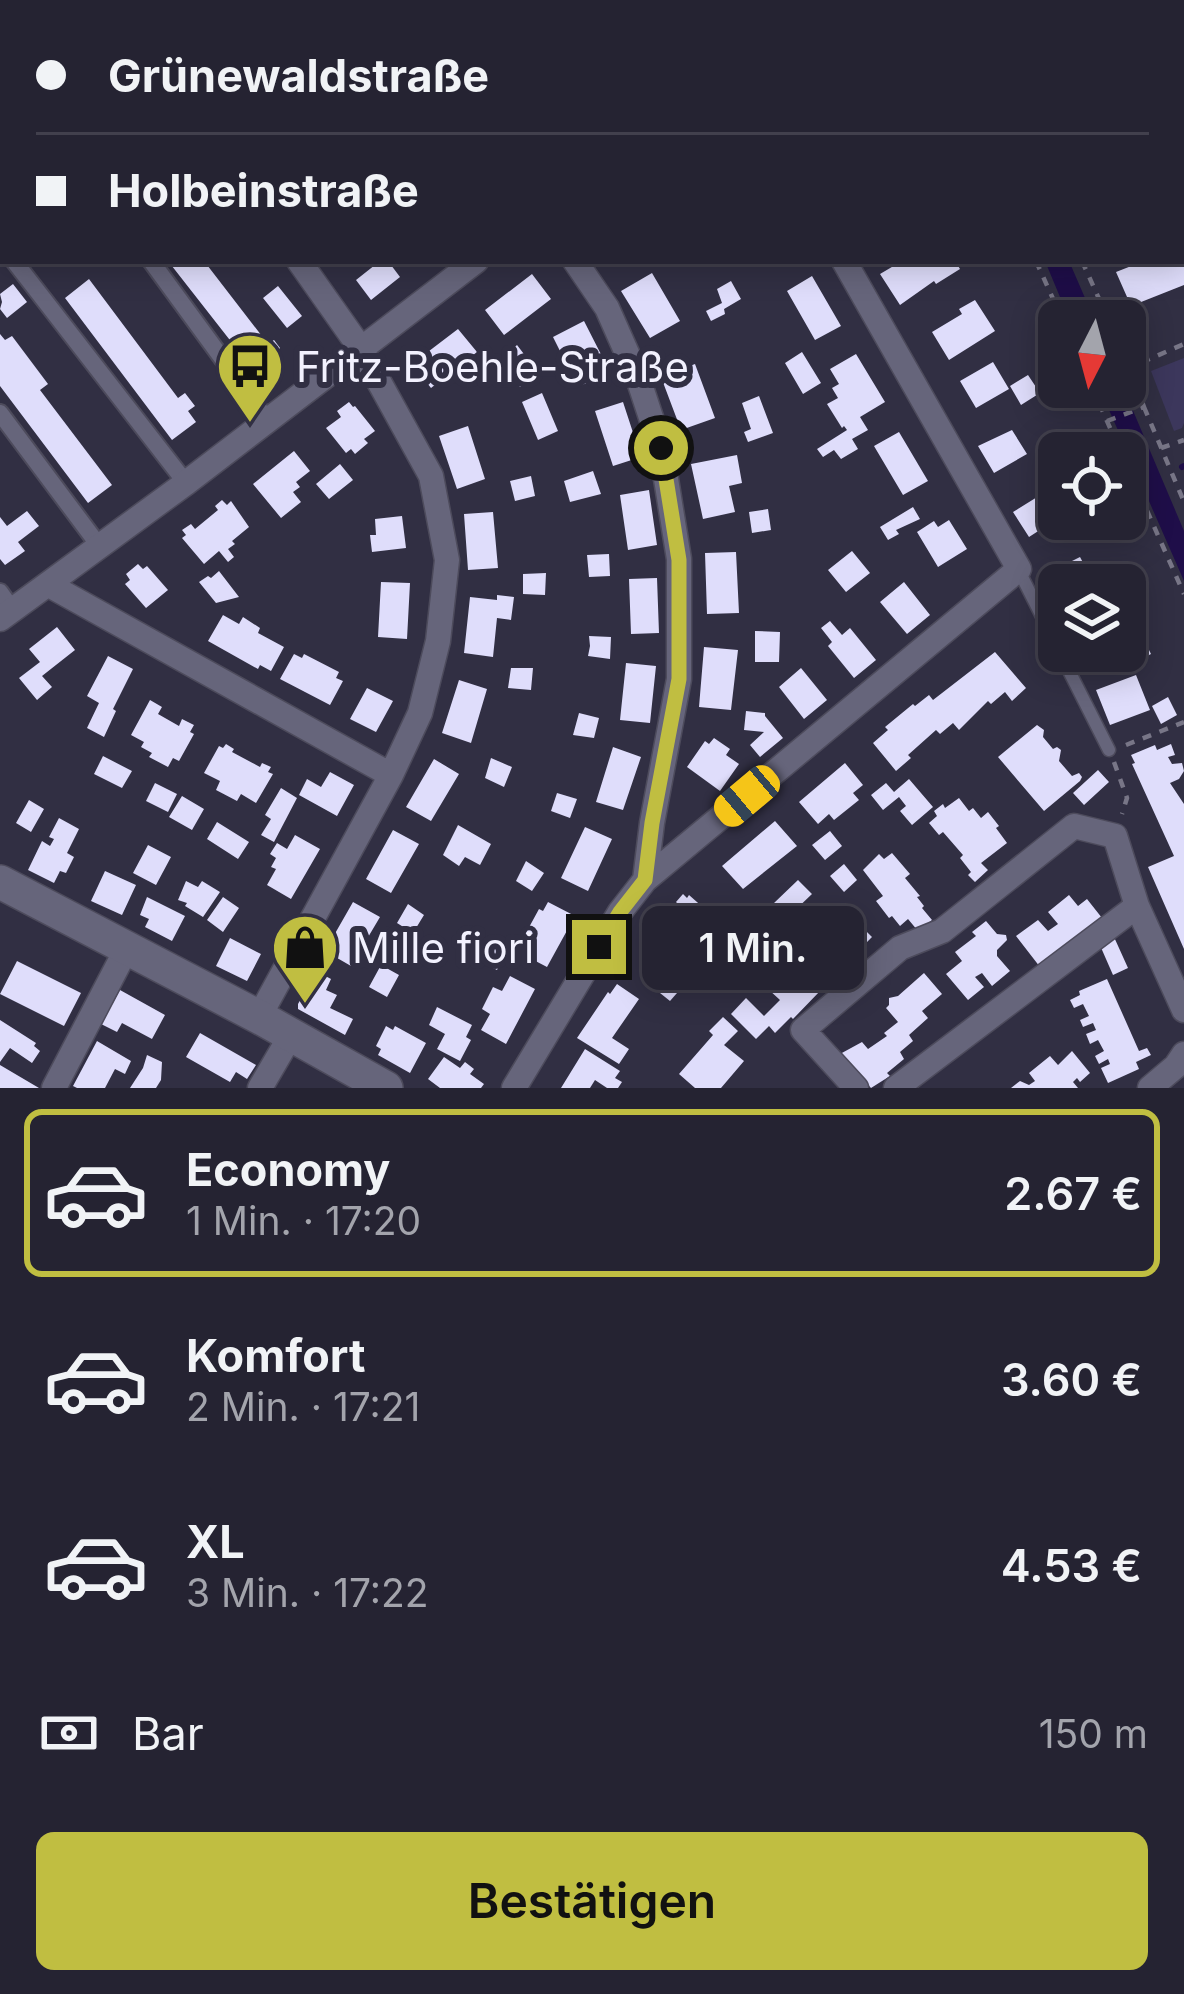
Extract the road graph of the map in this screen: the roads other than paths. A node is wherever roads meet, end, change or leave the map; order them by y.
1 (16, 264) edge
2 (153, 264) edge
3 (301, 264) edge
4 (472, 264) edge
5 (577, 264) edge
6 (846, 264) edge
7 (362, 349) junction
8 (0, 413) edge
9 (268, 421) junction
10 (186, 483) junction
11 (100, 547) junction
12 (1019, 569) junction
13 (49, 585) junction
14 (4, 607) edge
15 (1038, 608) edge
16 (1070, 672) edge
17 (1109, 750) road end
18 (391, 775) junction
19 (645, 880) junction
20 (0, 882) edge
21 (1137, 905) junction
22 (127, 948) junction
23 (1184, 1010) edge
24 (259, 1017) junction
25 (291, 1035) junction
26 (1184, 1054) edge
27 (54, 1088) edge
28 (260, 1088) edge
29 (386, 1088) edge
30 (514, 1088) edge
31 (856, 1088) edge
32 (896, 1088) edge
33 (1150, 1088) edge

1 - 10 street
2 - 9 street
3 - 7 street
4 - 7 street
5 - 19 street
6 - 12 street
7 - 9 street
7 - 18 street
8 - 11 street
9 - 10 street
10 - 11 street
11 - 13 street
12 - 15 lane
12 - 19 street
13 - 14 street
13 - 18 street
16 - 17 lane
18 - 24 street
19 - 30 street
20 - 22 main road
21 - 23 street
21 - 31 street
21 - 32 street
22 - 24 main road
22 - 27 street
24 - 25 main road
25 - 28 street
25 - 29 main road
26 - 33 street

